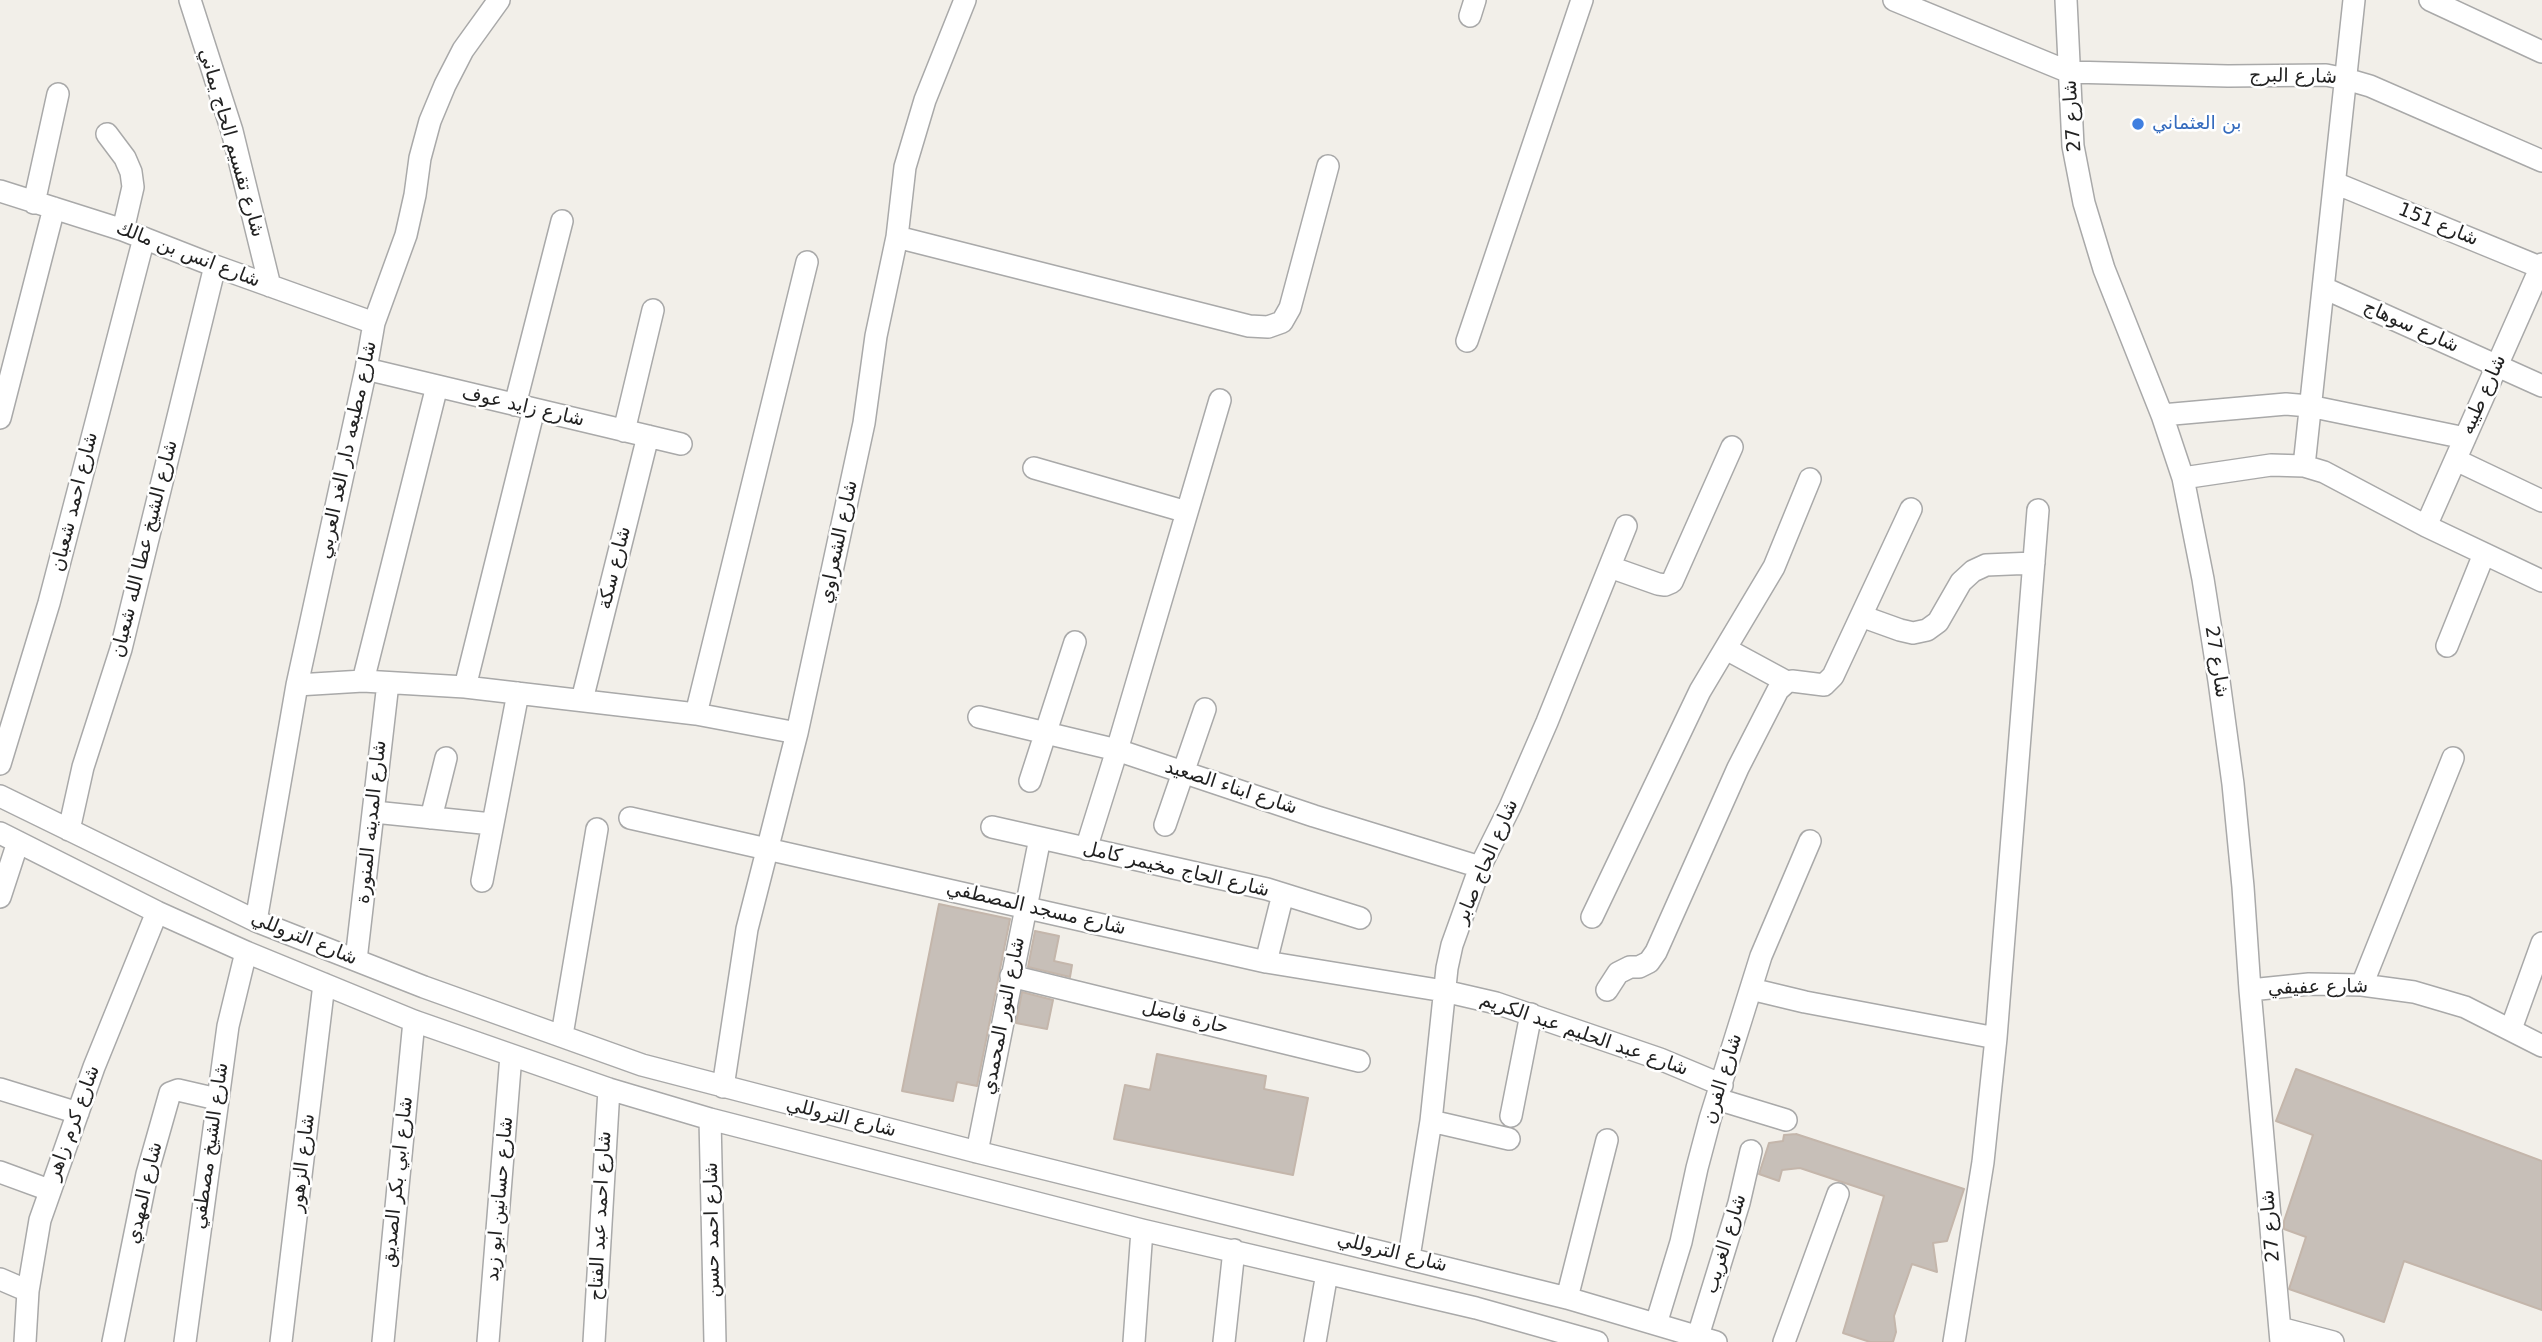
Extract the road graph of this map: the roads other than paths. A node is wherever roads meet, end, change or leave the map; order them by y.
1 (190, 0) edge
2 (499, 0) edge
3 (965, 0) edge
4 (1582, 0) edge
5 (1894, 0) edge
6 (2066, 0) edge
7 (2354, 0) edge
8 (2430, 0) edge
9 (2542, 52) edge
10 (2069, 72) junction
11 (2346, 79) junction
12 (58, 94) dead end
13 (107, 134) dead end
14 (2542, 161) edge
15 (1328, 166) dead end
16 (2335, 183) junction
17 (0, 191) edge
18 (44, 205) junction
19 (562, 221) dead end
20 (123, 230) junction
21 (897, 237) junction
22 (144, 238) junction
23 (807, 262) dead end
24 (215, 266) junction
25 (2542, 266) edge
26 (270, 286) junction
27 (2324, 288) junction
28 (653, 310) dead end
29 (374, 323) junction
30 (1466, 341) dead end
31 (2498, 365) junction
32 (366, 369) junction
33 (437, 386) junction
34 (2542, 386) edge
35 (1220, 400) dead end
36 (2309, 406) junction
37 (524, 407) junction
38 (2162, 415) junction
39 (0, 418) edge
40 (624, 430) junction
41 (648, 436) junction
42 (2465, 438) junction
43 (681, 444) dead end
44 (1732, 447) dead end
45 (2456, 460) junction
46 (2304, 466) junction
47 (1034, 468) dead end
48 (2183, 478) junction
49 (1810, 479) dead end
50 (2542, 501) edge
51 (1911, 509) dead end
52 (2038, 510) dead end
53 (1187, 512) junction
54 (1626, 526) dead end
55 (2426, 526) junction
56 (2484, 554) junction
57 (2034, 564) junction
58 (1610, 567) junction
59 (2542, 581) edge
60 (1861, 616) junction
61 (1075, 642) dead end
62 (2447, 646) dead end
63 (1726, 649) junction
64 (363, 681) junction
65 (1787, 682) junction
66 (388, 683) junction
67 (298, 685) junction
68 (465, 687) junction
69 (518, 694) junction
70 (582, 700) junction
71 (1205, 709) dead end
72 (696, 714) junction
73 (979, 717) dead end
74 (1047, 732) junction
75 (797, 733) junction
76 (1117, 750) junction
77 (446, 758) dead end
78 (2453, 758) dead end
79 (0, 764) edge
80 (1183, 772) junction
81 (1030, 781) dead end
82 (0, 796) edge
83 (374, 812) junction
84 (431, 818) junction
85 (630, 818) dead end
86 (492, 824) junction
87 (1165, 825) dead end
88 (992, 827) dead end
89 (597, 829) dead end
90 (69, 830) junction
91 (9, 838) edge
92 (1040, 838) junction
93 (1810, 841) dead end
94 (766, 848) junction
95 (1086, 849) junction
96 (1480, 867) junction
97 (482, 881) dead end
98 (1283, 894) junction
99 (0, 897) edge
100 (1026, 907) junction
101 (157, 912) junction
102 (1592, 917) dead end
103 (1360, 918) dead end
104 (256, 921) junction
105 (2542, 943) edge
106 (246, 952) junction
107 (356, 960) junction
108 (1266, 962) junction
109 (1011, 976) junction
110 (324, 984) junction
111 (2362, 985) junction
112 (1751, 989) junction
113 (1607, 990) dead end
114 (2250, 990) junction
115 (1444, 991) junction
116 (1531, 1014) junction
117 (414, 1021) junction
118 (2511, 1029) junction
119 (562, 1035) junction
120 (1996, 1038) junction
121 (2542, 1046) edge
122 (511, 1055) junction
123 (1359, 1060) dead end
124 (723, 1087) junction
125 (0, 1089) edge
126 (609, 1089) junction
127 (1719, 1092) junction
128 (217, 1099) junction
129 (78, 1113) junction
130 (1511, 1116) dead end
131 (710, 1119) junction
132 (1786, 1120) dead end
133 (1430, 1121) junction
134 (1509, 1139) dead end
135 (1607, 1140) dead end
136 (1751, 1151) dead end
137 (977, 1152) junction
138 (0, 1172) edge
139 (49, 1190) junction
140 (1838, 1194) dead end
141 (1142, 1230) junction
142 (1234, 1251) junction
143 (1409, 1257) junction
144 (1327, 1273) junction
145 (0, 1279) edge
146 (28, 1291) junction
147 (1567, 1298) junction
148 (1656, 1324) junction
149 (2281, 1335) edge
150 (1707, 1339) edge
151 (25, 1342) edge
152 (113, 1342) edge
153 (185, 1342) edge
154 (281, 1342) edge
155 (383, 1342) edge
156 (488, 1342) edge
157 (594, 1342) edge
158 (715, 1342) edge
159 (1135, 1342) edge
160 (1224, 1342) edge
161 (1315, 1342) edge
162 (1597, 1342) edge
163 (1784, 1342) edge
164 (1954, 1342) edge
165 (2333, 1342) edge

1 - 26 street, شارع تقسيم الحاج يماني
2 - 29 street, شارع مطبعه دار الغد العربي
3 - 21 street, شارع الشعراوي
4 - 30 street
5 - 10 street
6 - 10 street, شارع 27
7 - 11 street
8 - 9 street
10 - 11 street, شارع البرج
10 - 38 street, شارع 27
11 - 14 street, شارع البرج
11 - 16 street
12 - 18 street
13 - 20 street
15 - 21 street
16 - 25 street, شارع 151
16 - 27 street
17 - 18 street, شارع انس بن مالك
18 - 20 street, شارع انس بن مالك
18 - 39 street
19 - 37 street
20 - 22 street, شارع انس بن مالك
21 - 75 street, شارع الشعراوي
22 - 24 street, شارع انس بن مالك
22 - 79 street, شارع احمد شعبان
23 - 72 street
24 - 26 street, شارع انس بن مالك
24 - 90 street, شارع الشيخ عطا الله شعبان
25 - 31 street, شارع طيبه
26 - 29 street, شارع انس بن مالك
27 - 31 street, شارع سوهاج
27 - 36 street
28 - 40 street
29 - 32 street, شارع مطبعه دار الغد العربي
31 - 34 street, شارع سوهاج
31 - 42 street, شارع طيبه
32 - 33 street, شارع زايد عوف
32 - 67 street, شارع مطبعه دار الغد العربي
33 - 37 street, شارع زايد عوف
33 - 64 street
35 - 53 street
36 - 38 street
36 - 42 street
36 - 46 street
37 - 40 street, شارع زايد عوف
37 - 68 street
38 - 48 street, شارع 27
40 - 41 street, شارع زايد عوف
41 - 43 street, شارع زايد عوف
41 - 70 street, شارع سكة
42 - 45 street, شارع طيبه
44 - 58 street
45 - 50 street
45 - 55 street, شارع طيبه
46 - 48 street
46 - 55 street
47 - 53 street
48 - 114 street, شارع 27
49 - 63 street
51 - 60 street
52 - 57 street
53 - 76 street
54 - 58 street, شارع الحاج صابر
55 - 56 street
56 - 59 street
56 - 62 street
57 - 60 street
57 - 120 street
58 - 96 street, شارع الحاج صابر
60 - 65 street
61 - 74 street
63 - 65 street
63 - 102 street
64 - 66 street
64 - 67 street
65 - 113 street
66 - 68 street
66 - 83 street, شارع المدينه المنورة
67 - 104 street, شارع مطبعه دار الغد العربي
68 - 69 street
69 - 70 street
69 - 86 street
70 - 72 street
71 - 80 street
72 - 75 street
73 - 74 street, شارع ابناء الصعيد
74 - 76 street, شارع ابناء الصعيد
74 - 81 street
75 - 94 street, شارع الشعراوي
76 - 80 street, شارع ابناء الصعيد
76 - 95 street
77 - 84 street
78 - 111 street
80 - 87 street
80 - 96 street, شارع ابناء الصعيد
82 - 90 street, شارع التروللي
83 - 84 street
83 - 107 street, شارع المدينه المنورة
84 - 86 street
85 - 94 street, شارع مسجد المصطفي
86 - 97 street
88 - 92 street, شارع الحاج مخيمر كامل
89 - 119 street
90 - 104 street, شارع التروللي
91 - 99 street
91 - 101 street, شارع التروللي
92 - 95 street, شارع الحاج مخيمر كامل
92 - 100 street, شارع النور المحمدي
93 - 112 street, شارع الفرن
94 - 100 street, شارع مسجد المصطفي
94 - 124 street, شارع الشعراوي
95 - 98 street, شارع الحاج مخيمر كامل
96 - 115 street, شارع الحاج صابر
98 - 103 street, شارع الحاج مخيمر كامل
98 - 108 street
100 - 108 street, شارع مسجد المصطفي
100 - 109 street, شارع النور المحمدي
101 - 106 street, شارع التروللي
101 - 129 street, شارع كرم زاهر
104 - 107 street, شارع التروللي
105 - 118 street
106 - 110 street, شارع التروللي
106 - 128 street, شارع الشيخ مصطفي
107 - 119 street, شارع التروللي
108 - 115 street, شارع مسجد المصطفي
109 - 123 street, حارة فاضل
109 - 137 street, شارع النور المحمدي
110 - 117 street, شارع التروللي
110 - 154 street, شارع الزهور
111 - 114 street, شارع عفيفي
111 - 118 street, شارع عفيفي
112 - 120 street
112 - 127 street, شارع الفرن
114 - 149 street, شارع 27
115 - 116 street, شارع عبد الحليم عبد الكريم
115 - 133 street, شارع الحاج صابر
116 - 127 street, شارع عبد الحليم عبد الكريم
116 - 130 street
117 - 122 street, شارع التروللي
117 - 155 street, شارع ابي بكر الصديق
118 - 121 street, شارع عفيفي
119 - 124 street, شارع التروللي
120 - 164 street
122 - 126 street, شارع التروللي
122 - 156 street, شارع حسانين ابو زيد
124 - 137 street, شارع التروللي
125 - 129 street
126 - 131 street, شارع التروللي
126 - 157 street, شارع احمد عبد الفتاح
127 - 132 street, شارع عبد الحليم عبد الكريم
127 - 148 street, شارع الفرن
128 - 152 street, شارع المهدي
128 - 153 street, شارع الشيخ مصطفي
129 - 139 street, شارع كرم زاهر
131 - 141 street, شارع التروللي
131 - 158 street, شارع احمد حسن
133 - 134 street
133 - 143 street, شارع الحاج صابر
135 - 147 street
136 - 150 street, شارع الغريب
137 - 143 street, شارع التروللي
138 - 139 street
139 - 146 street, شارع كرم زاهر
140 - 163 street
141 - 142 street, شارع التروللي
141 - 159 street
142 - 144 street, شارع التروللي
142 - 160 street
143 - 147 street, شارع التروللي
144 - 161 street
144 - 162 street, شارع التروللي
145 - 146 street
146 - 151 street, شارع كرم زاهر
147 - 148 street, شارع التروللي
148 - 150 street, شارع التروللي
149 - 165 street

